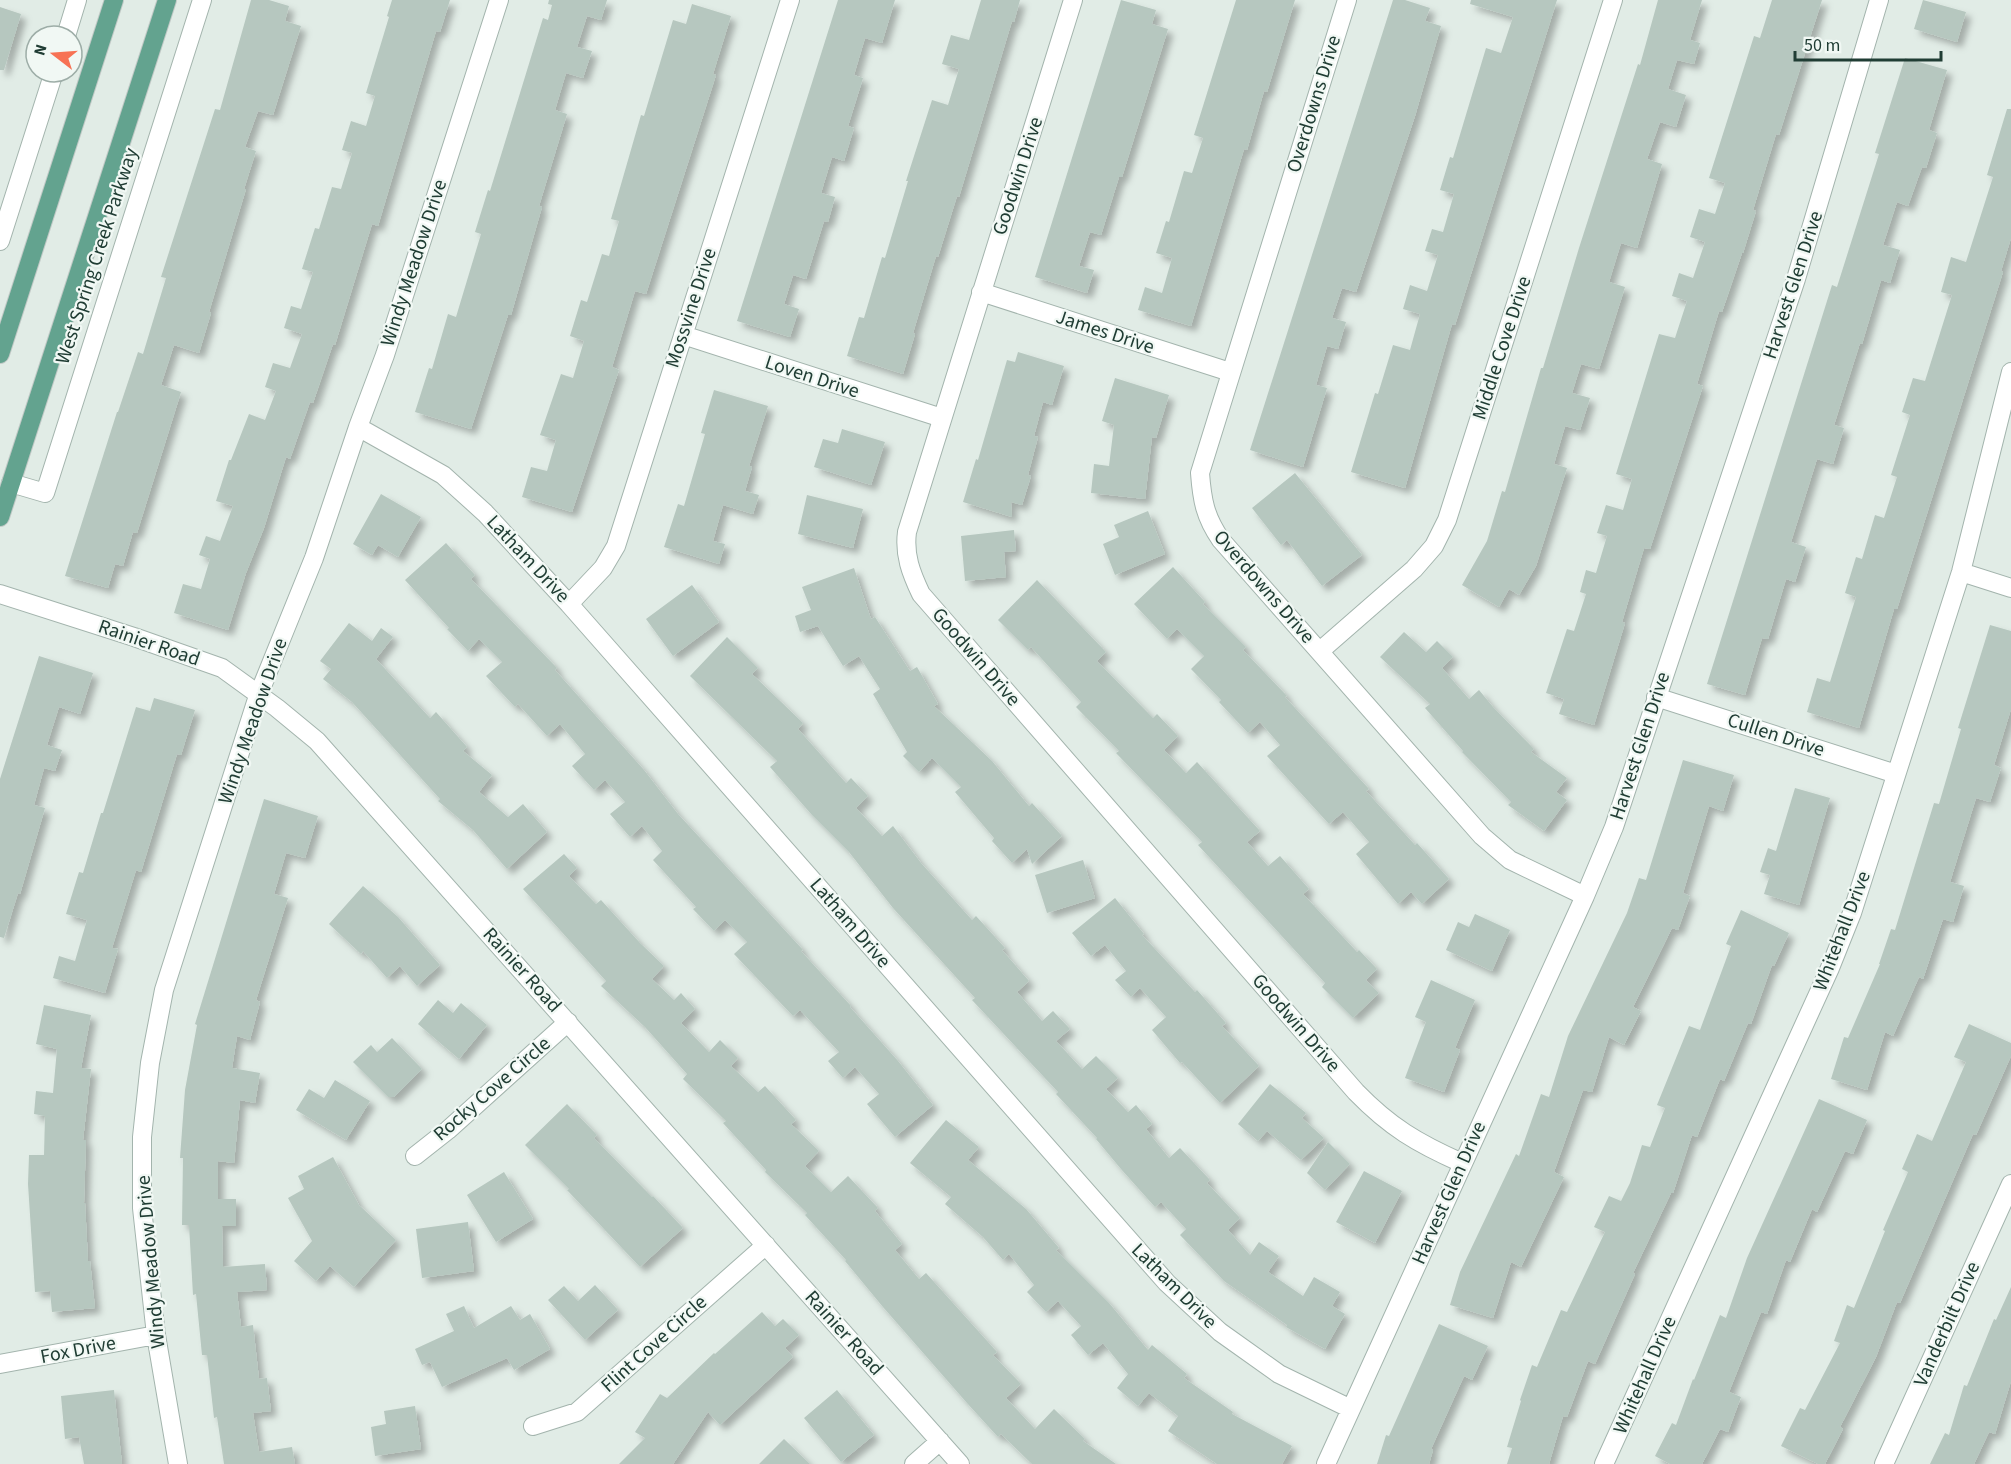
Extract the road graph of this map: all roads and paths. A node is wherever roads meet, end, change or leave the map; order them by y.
1 (77, 0) edge
2 (114, 0) edge
3 (167, 0) edge
4 (202, 0) edge
5 (499, 0) edge
6 (790, 0) edge
7 (1073, 0) edge
8 (1347, 0) edge
9 (1612, 0) edge
10 (1879, 0) edge
11 (70, 24) edge
12 (50, 84) edge
13 (0, 241) edge
14 (981, 292) junction
15 (683, 335) junction
16 (0, 354) edge
17 (1230, 372) junction
18 (2011, 372) edge
19 (942, 418) junction
20 (358, 427) junction
21 (11, 483) junction
22 (0, 517) edge
23 (1961, 572) junction
24 (2011, 588) edge
25 (0, 594) edge
26 (569, 604) junction
27 (1320, 651) junction
28 (258, 696) junction
29 (1656, 697) junction
30 (1896, 774) junction
31 (1585, 896) junction
32 (568, 1022) junction
33 (415, 1156) dead end
34 (1462, 1164) junction
35 (2011, 1184) edge
36 (766, 1245) junction
37 (156, 1335) junction
38 (0, 1364) edge
39 (1351, 1409) junction
40 (533, 1426) dead end
41 (940, 1441) junction
42 (178, 1464) edge
43 (914, 1464) edge
44 (960, 1464) edge
45 (1326, 1464) edge
46 (1604, 1464) edge
47 (1884, 1464) edge

1 - 11 street
2 - 16 main road
3 - 21 main road, West Spring Creek Parkway
4 - 21 street, West Spring Creek Parkway
5 - 20 street, Windy Meadow Drive
6 - 15 street, Mossvine Drive
7 - 14 street, Goodwin Drive
8 - 17 street, Overdowns Drive
9 - 27 street, Middle Cove Drive
10 - 29 street, Harvest Glen Drive
12 - 13 street
14 - 17 street, James Drive
14 - 19 street, Goodwin Drive
15 - 19 street, Loven Drive
15 - 26 street, Mossvine Drive
17 - 27 street, Overdowns Drive
18 - 23 street, Whitehall Drive
19 - 34 street, Goodwin Drive
20 - 26 street, Latham Drive
20 - 28 street, Windy Meadow Drive
21 - 22 main road, West Spring Creek Parkway
23 - 24 street
23 - 30 street, Whitehall Drive
25 - 28 street, Rainier Road
26 - 39 street, Latham Drive
27 - 31 street, Overdowns Drive
28 - 32 street, Rainier Road
28 - 37 street, Windy Meadow Drive
29 - 30 street, Cullen Drive
29 - 31 street, Harvest Glen Drive
30 - 46 street, Whitehall Drive
31 - 34 street, Harvest Glen Drive
32 - 33 street, Rocky Cove Circle
32 - 36 street, Rainier Road
34 - 39 street, Harvest Glen Drive
35 - 47 street, Vanderbilt Drive
36 - 40 street, Flint Cove Circle
36 - 41 street, Rainier Road
37 - 38 street, Fox Drive
37 - 42 street, Windy Meadow Drive
39 - 45 street, Harvest Glen Drive
41 - 43 street
41 - 44 street, Rainier Road

